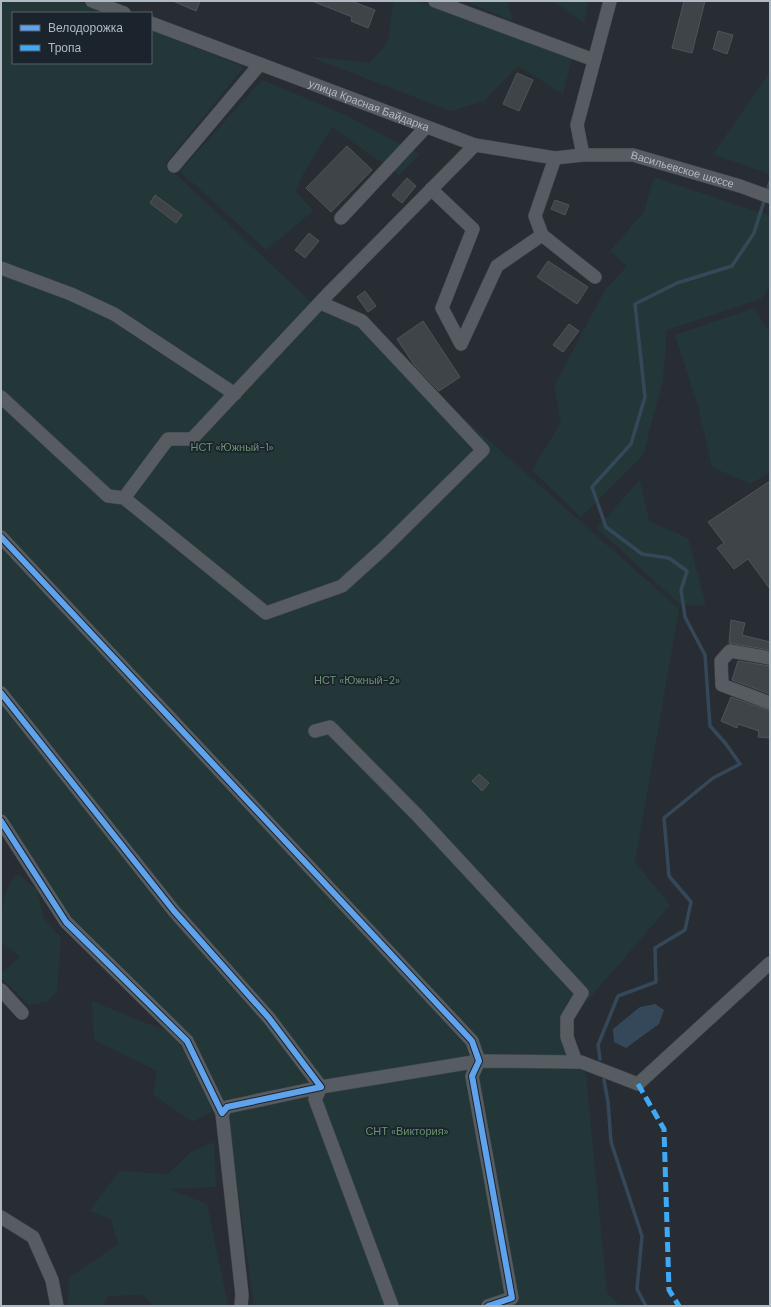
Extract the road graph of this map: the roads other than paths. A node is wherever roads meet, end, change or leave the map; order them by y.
1 (92, 1) edge
2 (436, 1) edge
3 (610, 1) edge
4 (121, 12) edge
5 (152, 23) edge
6 (594, 60) junction
7 (260, 64) junction
8 (426, 127) junction
9 (475, 145) junction
10 (588, 155) junction
11 (555, 158) junction
12 (174, 166) dead end
13 (431, 188) junction
14 (770, 197) edge
15 (341, 218) dead end
16 (542, 235) junction
17 (1, 268) edge
18 (595, 276) dead end
19 (321, 303) junction
20 (235, 394) junction
21 (1, 396) edge
22 (124, 498) junction
23 (1, 537) edge
24 (770, 658) edge
25 (1, 693) edge
26 (770, 703) edge
27 (315, 731) dead end
28 (1, 821) edge
29 (770, 963) edge
30 (1, 990) edge
31 (22, 1013) dead end
32 (479, 1061) junction
33 (578, 1062) junction
34 (321, 1088) junction
35 (222, 1113) junction
36 (1, 1217) edge
37 (57, 1306) edge
38 (241, 1306) edge
39 (392, 1306) edge
40 (488, 1306) edge

1 - 4 street
2 - 6 street
3 - 6 street
5 - 7 street, улица Красная Байдарка
6 - 10 street
7 - 8 street, улица Красная Байдарка
7 - 12 street
8 - 9 street, улица Красная Байдарка
8 - 15 street
9 - 11 street, улица Красная Байдарка
9 - 13 street
10 - 11 street, улица Красная Байдарка
10 - 14 street, Васильевское шоссе
11 - 16 street
13 - 16 street
13 - 19 street
16 - 18 street
17 - 20 street
19 - 20 street
19 - 22 street
20 - 22 street
21 - 22 street
23 - 32 street
24 - 26 street
25 - 34 street
27 - 33 street
28 - 35 street
29 - 33 street
30 - 31 street
32 - 33 street
32 - 34 street
32 - 40 street
34 - 35 street
34 - 39 street
35 - 38 street
36 - 37 street

